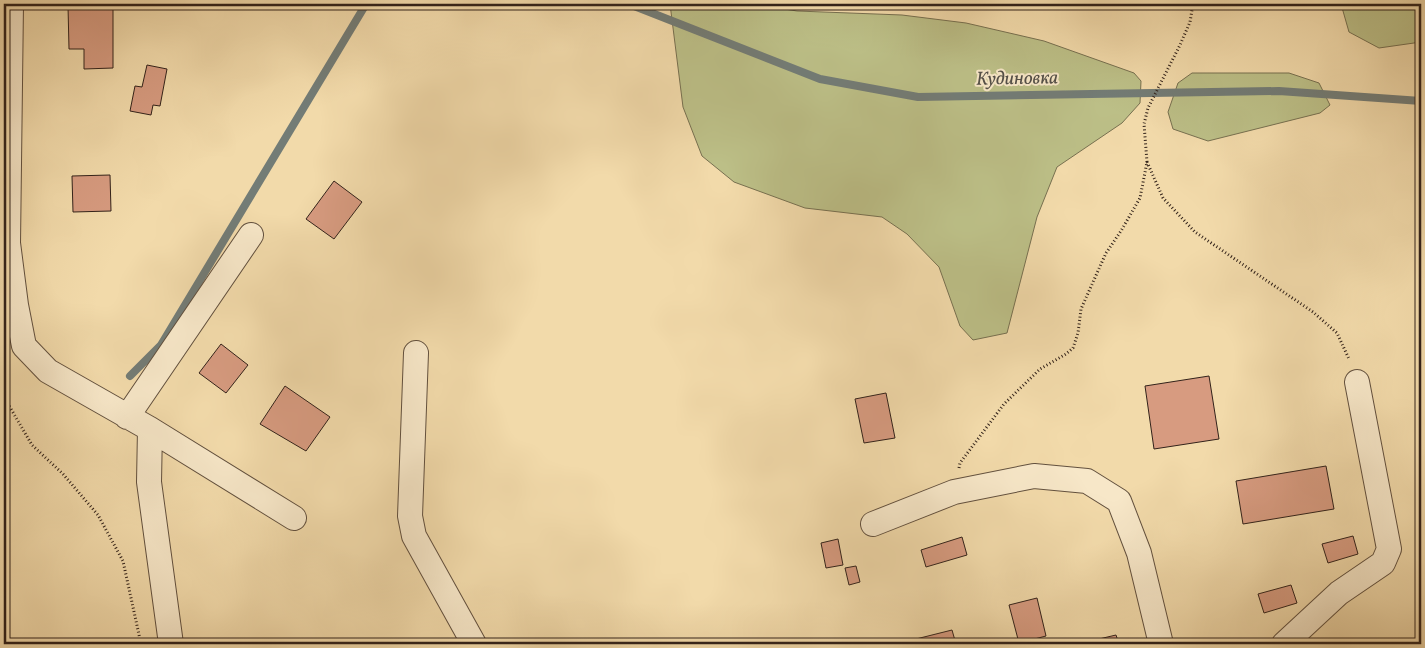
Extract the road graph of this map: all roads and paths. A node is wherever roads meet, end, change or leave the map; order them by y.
1 (12, 4) edge
2 (1193, 4) edge
3 (1147, 162) junction
4 (251, 235) dead end
5 (416, 353) dead end
6 (1357, 382) joint
7 (4, 397) edge
8 (127, 417) junction
9 (150, 429) junction
10 (954, 492) junction
11 (294, 518) dead end
12 (873, 524) dead end
13 (141, 644) edge
14 (171, 644) edge
15 (474, 644) edge
16 (1161, 644) edge
17 (1284, 644) edge

1 - 8 street
2 - 3 path
3 - 6 path
3 - 10 path
4 - 8 street
5 - 15 street
6 - 17 street
7 - 13 path
8 - 9 street
9 - 11 street
9 - 14 street
10 - 12 street
10 - 16 street

